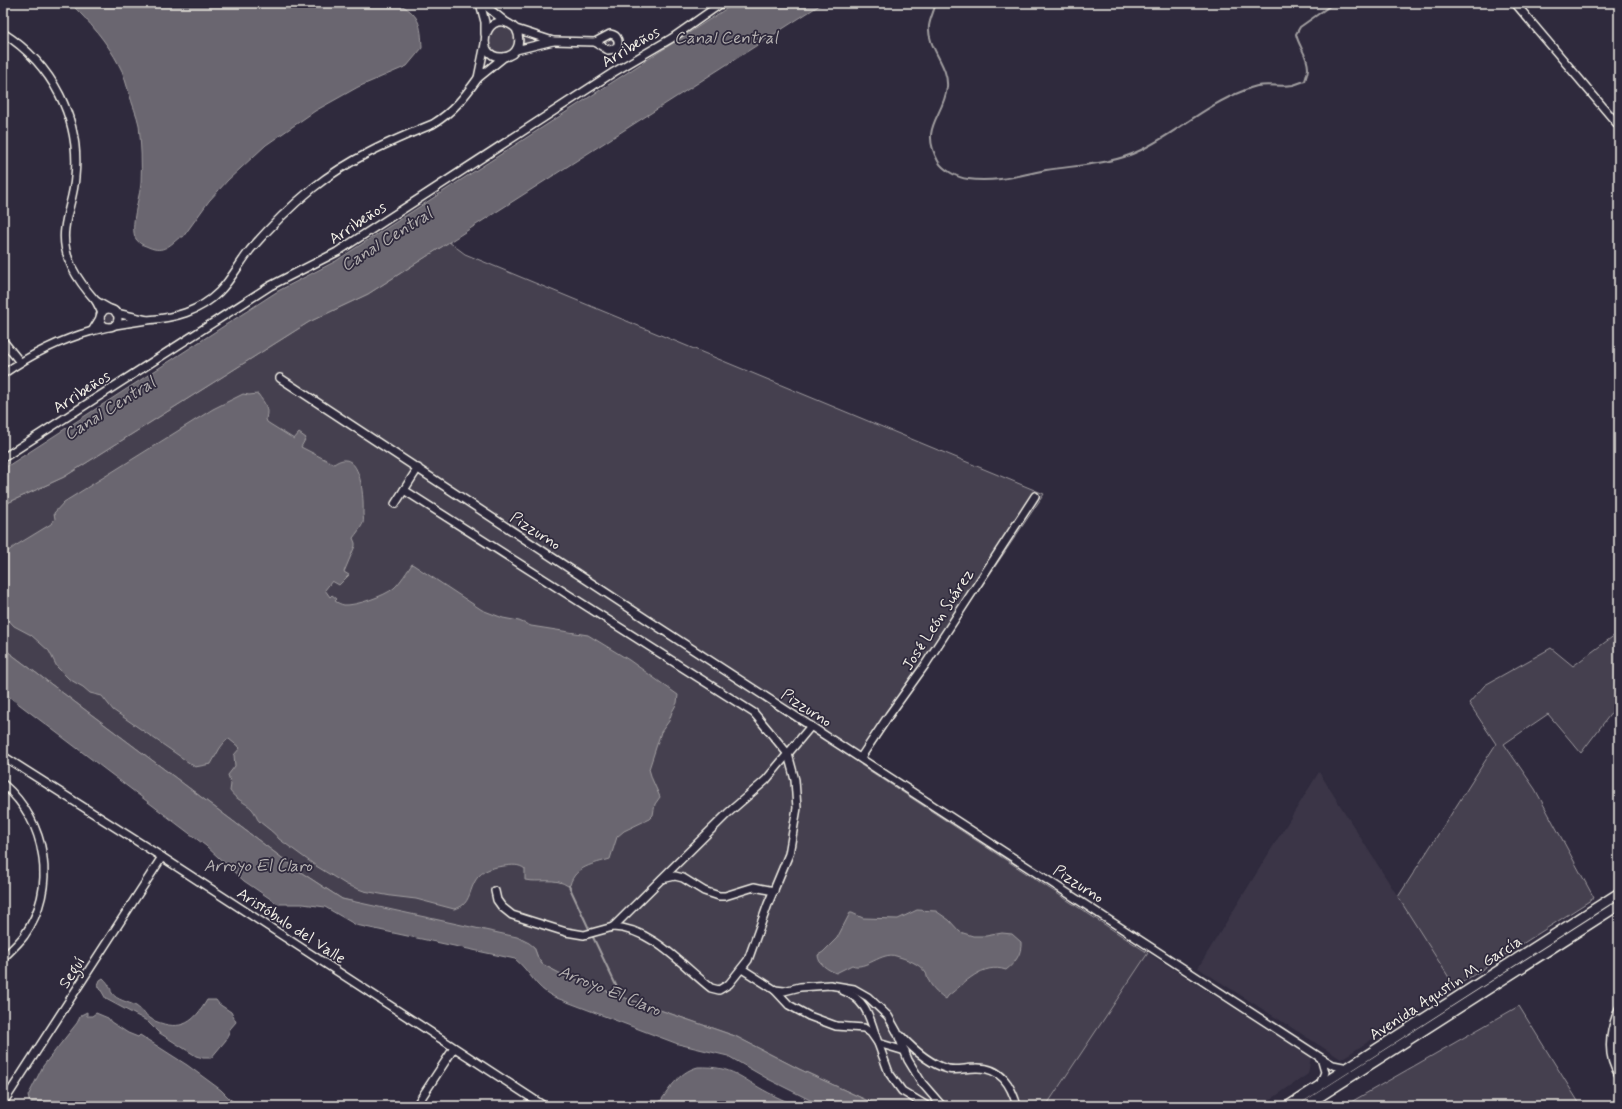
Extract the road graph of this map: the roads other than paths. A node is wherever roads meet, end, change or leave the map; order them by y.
1 (481, 3) edge
2 (722, 3) edge
3 (1514, 3) edge
4 (507, 23) junction
5 (516, 29) junction
6 (3, 33) edge
7 (485, 34) junction
8 (553, 40) junction
9 (595, 42) dead end
10 (485, 44) junction
11 (516, 50) junction
12 (504, 57) junction
13 (478, 78) junction
14 (1619, 126) edge
15 (96, 301) junction
16 (113, 311) junction
17 (101, 316) junction
18 (147, 320) junction
19 (111, 326) junction
20 (92, 331) junction
21 (3, 341) edge
22 (20, 362) junction
23 (3, 374) edge
24 (280, 378) dead end
25 (3, 458) edge
26 (418, 468) junction
27 (404, 490) junction
28 (1034, 496) dead end
29 (395, 504) dead end
30 (811, 726) junction
31 (788, 754) junction
32 (3, 756) edge
33 (861, 758) junction
34 (3, 784) edge
35 (162, 857) junction
36 (662, 879) junction
37 (495, 891) dead end
38 (774, 891) junction
39 (1619, 893) edge
40 (1619, 905) edge
41 (613, 927) junction
42 (3, 958) edge
43 (742, 969) junction
44 (830, 985) junction
45 (775, 990) junction
46 (1619, 1009) edge
47 (1616, 1025) edge
48 (897, 1032) junction
49 (878, 1043) junction
50 (454, 1048) junction
51 (905, 1051) junction
52 (1320, 1058) junction
53 (1348, 1068) junction
54 (1619, 1075) edge
55 (1320, 1085) junction
56 (3, 1103) edge
57 (416, 1106) edge
58 (544, 1106) edge
59 (927, 1106) edge
60 (942, 1106) edge
61 (1017, 1106) edge
62 (1288, 1106) edge
63 (1305, 1106) edge

1 - 4 street
1 - 7 street
2 - 25 street, Arribeños
3 - 14 street
4 - 5 street
4 - 7 street
5 - 8 street
5 - 11 street
6 - 15 street
7 - 10 street
8 - 9 street
8 - 11 street
10 - 12 street
10 - 13 street
11 - 12 street
12 - 13 street
13 - 18 street
15 - 16 street
15 - 17 street
16 - 17 street
16 - 18 street
16 - 19 street
17 - 19 street
17 - 20 street
18 - 19 street
19 - 20 street
20 - 22 street
21 - 22 street
22 - 23 street
24 - 26 street, Pizzurno
26 - 27 street
26 - 30 street, Pizzurno
27 - 29 street
27 - 31 street
28 - 33 street, José León Suárez
30 - 31 street
30 - 33 street, Pizzurno
31 - 36 street
31 - 38 street
32 - 35 street, Aristóbulo del Valle
33 - 52 street, Pizzurno
34 - 42 street
35 - 50 street, Aristóbulo del Valle
35 - 56 street, Seguí
36 - 38 street
36 - 41 street
37 - 41 street
38 - 43 street
39 - 53 main road, Avenida Agustín M. García
40 - 63 main road, Avenida Agustín M. García
41 - 43 street
43 - 45 street
44 - 45 street
44 - 48 street
44 - 49 street
45 - 49 street
46 - 47 street
47 - 54 street
48 - 51 street
48 - 61 street
49 - 51 street
49 - 59 street
50 - 57 street
50 - 58 street, Aristóbulo del Valle
51 - 60 street
52 - 53 street, Pizzurno
52 - 55 street
53 - 55 main road, Avenida Agustín M. García
55 - 62 main road, Avenida Agustín M. García

